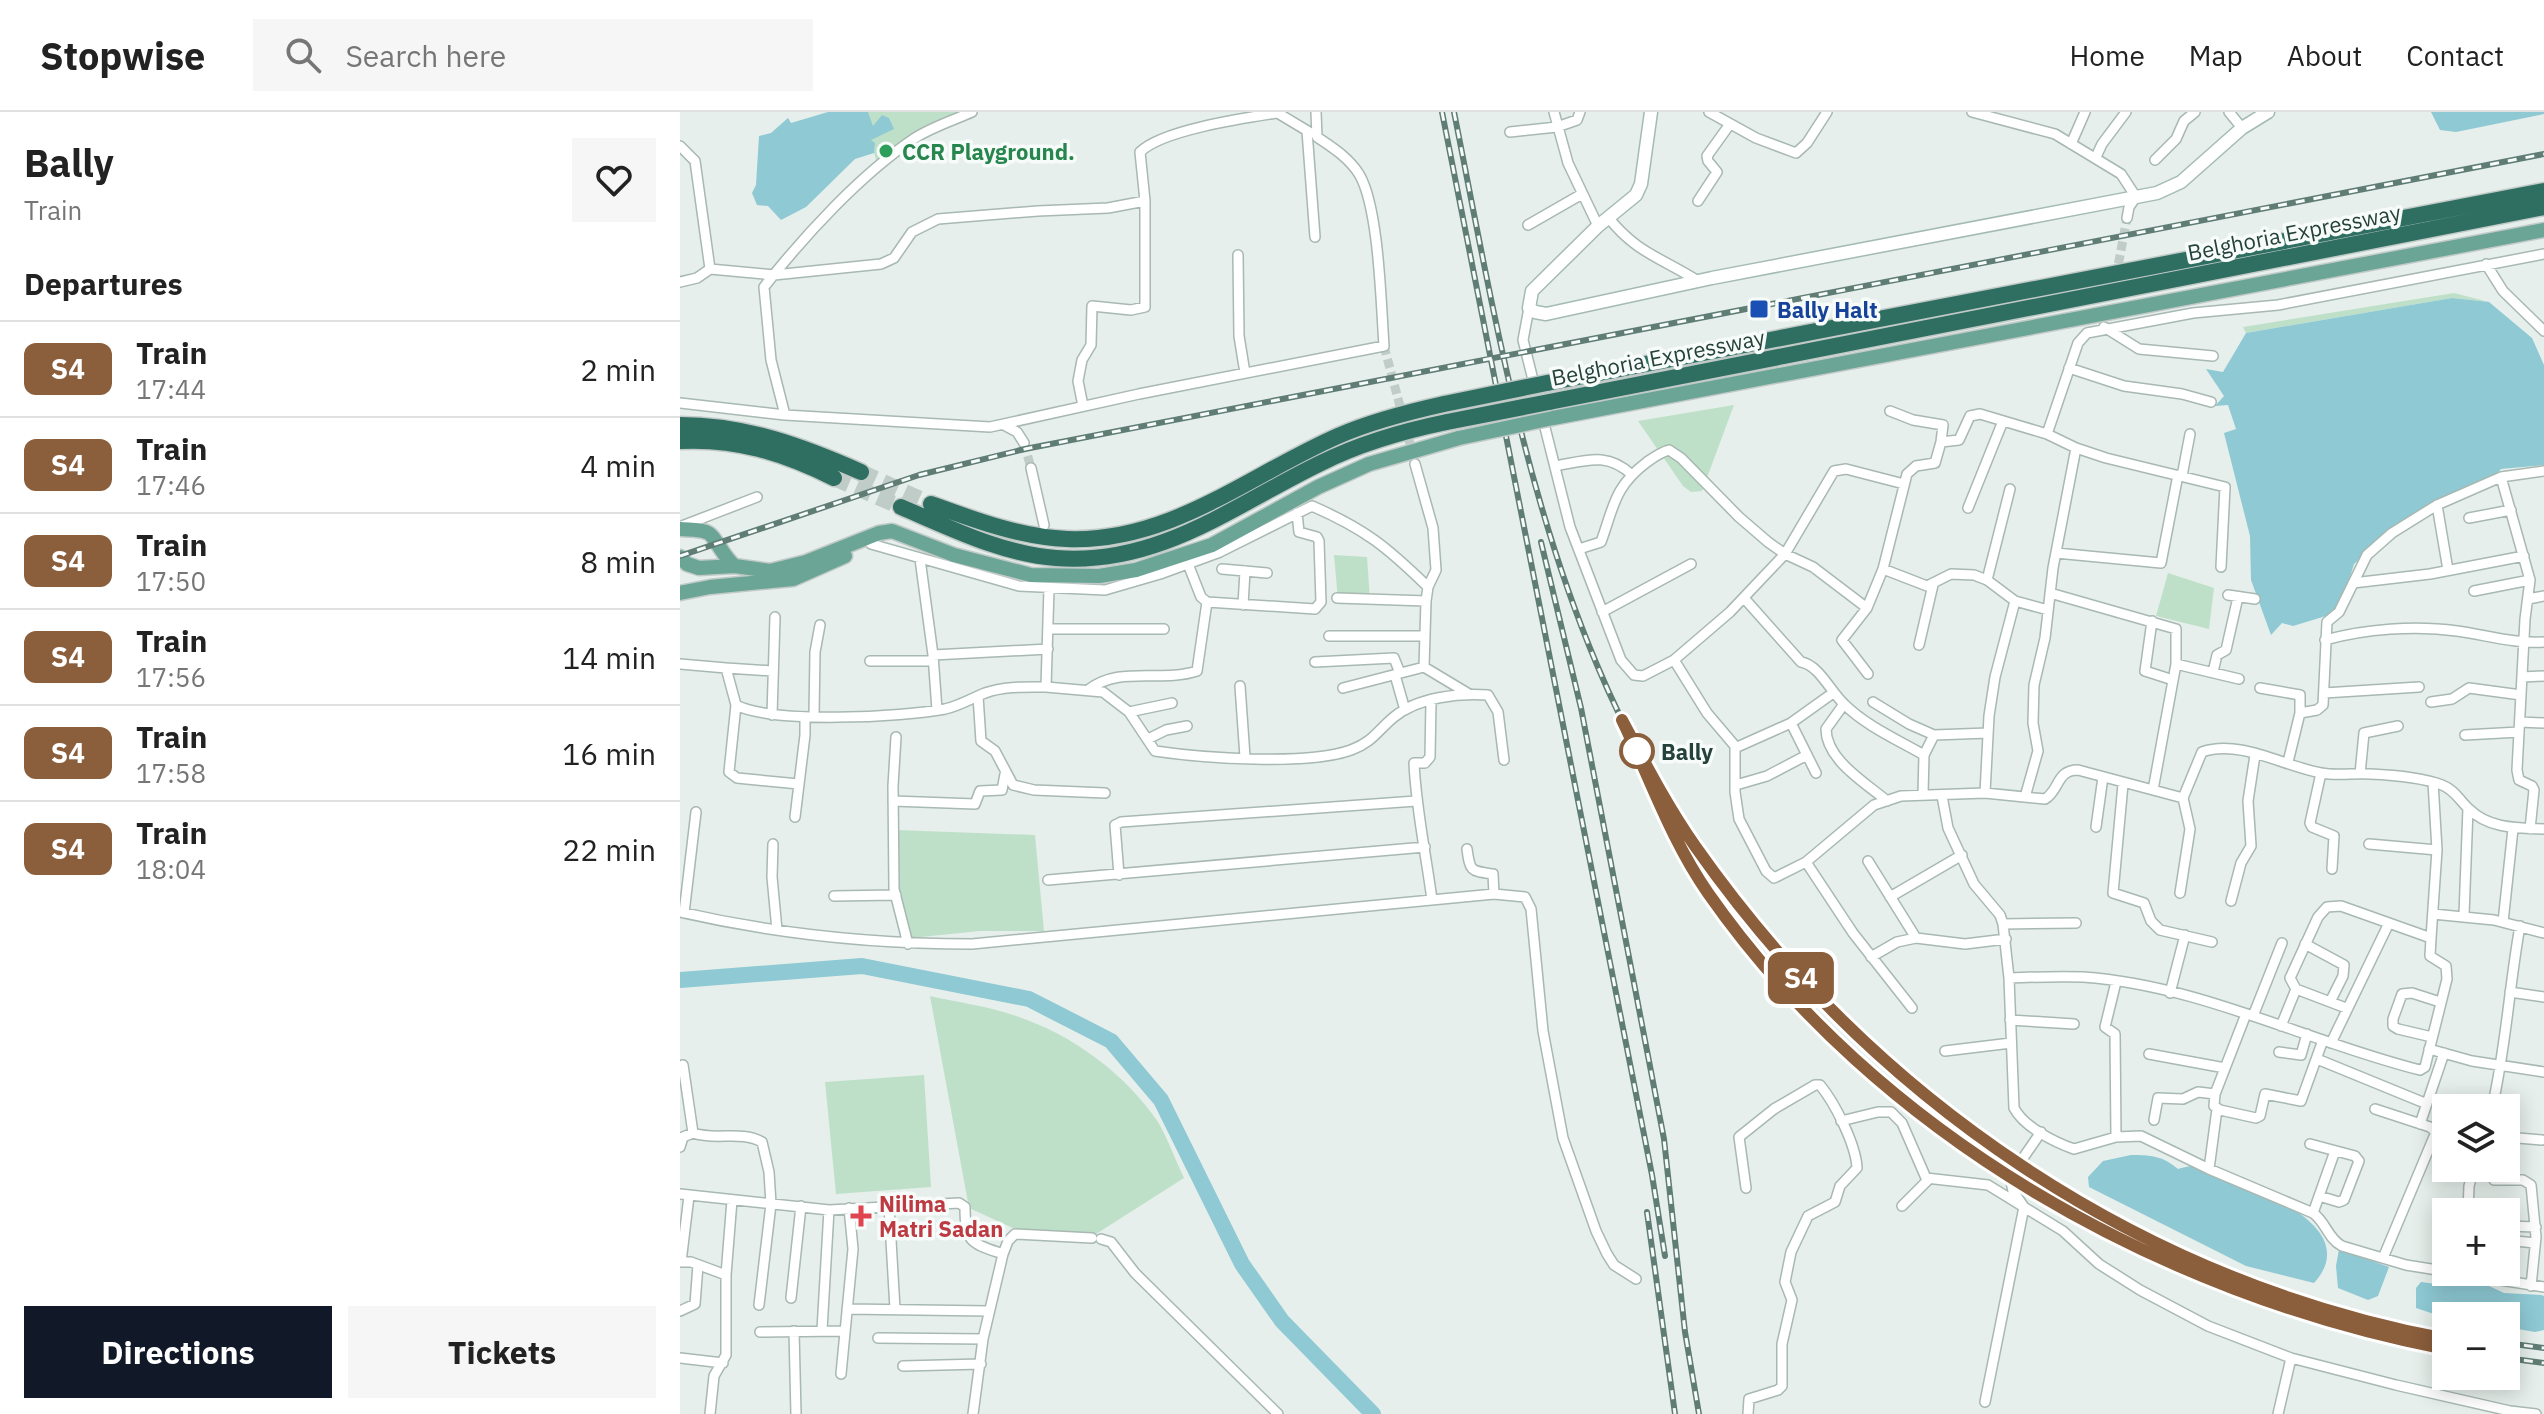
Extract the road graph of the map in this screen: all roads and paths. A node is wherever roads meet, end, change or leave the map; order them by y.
1 (972, 112) edge
2 (1276, 112) edge
3 (1316, 112) edge
4 (1554, 112) edge
5 (1580, 112) edge
6 (1651, 112) edge
7 (1709, 112) edge
8 (1827, 112) edge
9 (1972, 112) edge
10 (2085, 112) edge
11 (2126, 112) edge
12 (2195, 112) edge
13 (2229, 112) edge
14 (2268, 112) edge
15 (1730, 124) junction
16 (1557, 127) junction
17 (2242, 128) junction
18 (1307, 131) junction
19 (1510, 132) dead end
20 (1317, 137) junction
21 (2071, 144) junction
22 (680, 146) edge
23 (2096, 157) junction
24 (2155, 160) dead end
25 (2544, 191) edge
26 (1582, 194) junction
27 (2136, 197) junction
28 (1145, 201) junction
29 (1698, 201) dead end
30 (2544, 207) edge
31 (2127, 218) tunnel mouth
32 (1603, 222) junction
33 (1528, 225) dead end
34 (2544, 230) edge
35 (1315, 237) dead end
36 (2544, 254) edge
37 (1238, 255) dead end
38 (2486, 264) junction
39 (710, 269) junction
40 (774, 275) junction
41 (1698, 281) junction
42 (680, 282) edge
43 (1529, 308) junction
44 (2105, 326) junction
45 (2544, 331) edge
46 (2213, 356) dead end
47 (2069, 368) junction
48 (1245, 373) junction
49 (2211, 402) dead end
50 (680, 403) edge
51 (1083, 406) junction
52 (1551, 410) junction
53 (1890, 411) dead end
54 (785, 415) junction
55 (2003, 421) junction
56 (1003, 424) junction
57 (680, 425) edge
58 (708, 432) junction
59 (2047, 434) junction
60 (2190, 434) dead end
61 (680, 441) edge
62 (1941, 442) junction
63 (1024, 443) tunnel mouth
64 (2076, 448) junction
65 (1415, 464) tunnel mouth
66 (1555, 466) junction
67 (1031, 468) tunnel mouth
68 (2544, 471) edge
69 (861, 472) tunnel mouth
70 (1632, 475) junction
71 (2180, 475) junction
72 (2501, 477) junction
73 (834, 478) tunnel mouth
74 (1904, 484) junction
75 (2010, 489) dead end
76 (757, 497) dead end
77 (931, 504) tunnel mouth
78 (2437, 505) junction
79 (901, 507) tunnel mouth
80 (1968, 508) dead end
81 (2511, 510) junction
82 (1297, 513) junction
83 (2469, 518) dead end
84 (1044, 525) dead end
85 (680, 528) edge
86 (907, 536) junction
87 (871, 544) junction
88 (1579, 549) junction
89 (849, 550) junction
90 (2056, 553) junction
91 (1785, 554) junction
92 (2524, 556) junction
93 (680, 557) edge
94 (920, 559) junction
95 (1188, 564) junction
96 (1691, 564) dead end
97 (735, 566) junction
98 (2221, 567) dead end
99 (1222, 569) dead end
100 (1883, 569) junction
101 (2448, 570) junction
102 (1245, 571) junction
103 (1267, 573) dead end
104 (1987, 580) junction
105 (2530, 580) junction
106 (2353, 583) junction
107 (1933, 585) junction
108 (1428, 587) junction
109 (1049, 588) junction
110 (2474, 591) dead end
111 (683, 592) edge
112 (2050, 593) junction
113 (2544, 596) edge
114 (1337, 598) dead end
115 (1744, 598) junction
116 (2255, 599) dead end
117 (2528, 599) junction
118 (1426, 601) junction
119 (2015, 601) junction
120 (1207, 602) junction
121 (1243, 605) junction
122 (1867, 608) junction
123 (2048, 610) junction
124 (1602, 612) junction
125 (775, 617) dead end
126 (2152, 621) junction
127 (820, 625) dead end
128 (1049, 629) junction
129 (1164, 629) dead end
130 (1329, 636) dead end
131 (1424, 636) junction
132 (2325, 640) junction
133 (2544, 642) edge
134 (2524, 643) junction
135 (1919, 645) dead end
136 (1048, 649) junction
137 (933, 658) junction
138 (1674, 660) junction
139 (870, 661) dead end
140 (1315, 662) dead end
141 (680, 664) edge
142 (2176, 664) junction
143 (1424, 667) junction
144 (726, 668) junction
145 (772, 671) junction
146 (2213, 672) junction
147 (1397, 674) junction
148 (1868, 674) dead end
149 (2544, 676) edge
150 (2522, 677) junction
151 (2239, 679) dead end
152 (2173, 680) junction
153 (1240, 686) dead end
154 (1046, 687) junction
155 (2419, 687) dead end
156 (1343, 688) dead end
157 (2260, 688) dead end
158 (1088, 690) junction
159 (1833, 693) junction
160 (2324, 693) junction
161 (1469, 694) junction
162 (2521, 695) junction
163 (978, 696) junction
164 (1431, 701) junction
165 (1873, 702) dead end
166 (2431, 702) dead end
167 (1172, 703) dead end
168 (1844, 704) junction
169 (736, 705) junction
170 (937, 710) junction
171 (1405, 710) junction
172 (1129, 712) junction
173 (2300, 713) junction
174 (772, 715) junction
175 (810, 716) junction
176 (1791, 723) junction
177 (2544, 723) edge
178 (1187, 726) dead end
179 (2398, 726) dead end
180 (2520, 727) junction
181 (1988, 733) junction
182 (1934, 735) junction
183 (2465, 735) dead end
184 (896, 737) dead end
185 (1148, 739) junction
186 (1735, 748) junction
187 (1807, 755) junction
188 (1924, 755) junction
189 (2255, 755) junction
190 (1245, 757) junction
191 (1504, 760) dead end
192 (2288, 762) junction
193 (1005, 771) junction
194 (1816, 773) dead end
195 (2321, 773) junction
196 (2360, 774) junction
197 (2103, 777) junction
198 (2433, 782) junction
199 (799, 784) junction
200 (2123, 784) junction
201 (1736, 785) junction
202 (2153, 790) junction
203 (1105, 793) dead end
204 (1985, 793) junction
205 (1923, 794) junction
206 (1942, 796) junction
207 (2025, 797) junction
208 (2183, 798) junction
209 (893, 801) junction
210 (1416, 801) junction
211 (1887, 801) junction
212 (2468, 808) junction
213 (696, 812) dead end
214 (795, 817) dead end
215 (2096, 827) dead end
216 (2513, 829) junction
217 (2530, 829) junction
218 (2544, 829) edge
219 (773, 844) dead end
220 (2369, 844) dead end
221 (1425, 847) junction
222 (1467, 849) dead end
223 (2437, 850) junction
224 (1962, 855) junction
225 (1868, 861) dead end
226 (1806, 862) junction
227 (2332, 869) dead end
228 (1119, 875) junction
229 (1048, 880) dead end
230 (2180, 893) dead end
231 (1494, 894) junction
232 (896, 895) junction
233 (834, 896) dead end
234 (1890, 897) junction
235 (1432, 900) junction
236 (2231, 901) dead end
237 (682, 913) edge
238 (2433, 914) junction
239 (2464, 915) junction
240 (2503, 922) junction
241 (2076, 923) dead end
242 (2389, 923) junction
243 (2003, 924) junction
244 (2520, 926) junction
245 (777, 930) junction
246 (2544, 933) edge
247 (2185, 935) junction
248 (1916, 938) junction
249 (2431, 938) junction
250 (2006, 939) junction
251 (2212, 942) dead end
252 (2282, 943) dead end
253 (908, 944) junction
254 (2305, 944) junction
255 (1871, 957) junction
256 (2009, 978) junction
257 (2116, 982) junction
258 (2296, 989) junction
259 (2510, 992) junction
260 (2170, 993) junction
261 (2544, 997) edge
262 (2330, 1002) junction
263 (2440, 1002) junction
264 (1912, 1008) dead end
265 (2346, 1008) junction
266 (2250, 1015) junction
267 (2010, 1020) junction
268 (2074, 1024) dead end
269 (2281, 1026) junction
270 (2307, 1034) junction
271 (2432, 1037) junction
272 (2327, 1041) junction
273 (2011, 1043) junction
274 (2429, 1049) junction
275 (1945, 1051) dead end
276 (2279, 1052) dead end
277 (2444, 1053) junction
278 (2149, 1054) dead end
279 (2317, 1059) junction
280 (683, 1065) dead end
281 (2502, 1066) junction
282 (2225, 1068) junction
283 (2544, 1072) edge
284 (2215, 1094) junction
285 (2495, 1094) edge
286 (2427, 1104) junction
287 (2217, 1109) junction
288 (2375, 1109) dead end
289 (2154, 1120) dead end
290 (1841, 1121) junction
291 (2420, 1124) junction
292 (2041, 1132) junction
293 (693, 1133) junction
294 (2116, 1137) junction
295 (2520, 1138) edge
296 (2542, 1140) dead end
297 (2310, 1144) dead end
298 (680, 1147) edge
299 (2335, 1151) junction
300 (2209, 1169) junction
301 (1928, 1180) junction
302 (2520, 1180) edge
303 (1746, 1188) dead end
304 (2538, 1192) edge
305 (684, 1195) edge
306 (2319, 1196) junction
307 (732, 1200) junction
308 (771, 1204) junction
309 (801, 1206) junction
310 (889, 1206) junction
311 (1902, 1206) dead end
312 (2024, 1207) junction
313 (849, 1208) junction
314 (829, 1210) junction
315 (2313, 1213) junction
316 (2520, 1226) edge
317 (2536, 1227) junction
318 (2520, 1241) edge
319 (2535, 1243) junction
320 (1003, 1254) junction
321 (2383, 1258) junction
322 (681, 1262) edge
323 (698, 1265) junction
324 (2432, 1268) edge
325 (726, 1275) junction
326 (1636, 1279) dead end
327 (2520, 1284) edge
328 (2531, 1286) junction
329 (2544, 1287) edge
330 (791, 1298) dead end
331 (759, 1305) dead end
332 (847, 1309) junction
333 (895, 1309) junction
334 (680, 1311) edge
335 (989, 1311) junction
336 (822, 1330) junction
337 (794, 1331) junction
338 (843, 1331) junction
339 (760, 1332) dead end
340 (878, 1338) dead end
341 (983, 1339) junction
342 (680, 1358) edge
343 (2291, 1358) junction
344 (723, 1363) junction
345 (981, 1364) junction
346 (903, 1366) dead end
347 (841, 1374) dead end
348 (1985, 1402) dead end
349 (2509, 1412) edge
350 (710, 1414) edge
351 (796, 1414) edge
352 (973, 1414) edge
353 (1278, 1414) edge
354 (1748, 1414) edge
355 (2278, 1414) edge
356 (2536, 1414) edge

1 - 40 street
2 - 18 street
2 - 28 street
3 - 20 street
4 - 16 street
5 - 16 street
6 - 32 street
7 - 15 street
8 - 15 street
9 - 21 street
10 - 21 street
11 - 23 street
12 - 24 street
13 - 17 street
14 - 17 street
15 - 29 street
16 - 19 street
16 - 26 street
17 - 27 street
18 - 20 street
18 - 35 street
20 - 48 street
21 - 23 street
22 - 39 street
23 - 27 street
25 - 77 highway, Belghoria Expressway, bridge
26 - 32 street
26 - 33 street
27 - 31 street
27 - 41 street
28 - 40 street
28 - 51 street
30 - 52 highway, Belghoria Expressway
32 - 41 street
32 - 43 street
34 - 52 main road
36 - 38 street
37 - 48 street
38 - 44 street
38 - 45 street
39 - 40 street
39 - 42 street
40 - 54 street
41 - 43 street
43 - 66 street
44 - 46 street
44 - 47 street
47 - 49 street
47 - 59 street
48 - 51 street
50 - 54 street
51 - 56 street
52 - 79 highway, Belghoria Expressway, bridge
52 - 86 main road, bridge
53 - 62 street
54 - 56 street
55 - 59 street
55 - 62 street
55 - 80 street
56 - 63 street
57 - 58 highway
58 - 61 highway
58 - 69 highway
58 - 73 highway
59 - 64 street
60 - 71 street
62 - 74 street
64 - 71 street
64 - 90 street
65 - 108 street
66 - 70 street
66 - 88 street
67 - 84 street
68 - 72 street
70 - 88 street
70 - 91 street
71 - 90 street
71 - 98 street
72 - 78 street
72 - 81 street
74 - 91 street
74 - 100 street
75 - 104 street
76 - 85 street
78 - 101 street
78 - 106 street
81 - 83 street
81 - 92 street
82 - 95 street
82 - 108 street
82 - 121 street
85 - 97 main road
86 - 87 main road
86 - 89 main road
87 - 89 main road
87 - 94 street
88 - 124 street
89 - 97 main road
89 - 111 main road
90 - 112 street
91 - 115 street
91 - 122 street
92 - 101 street
92 - 105 street
93 - 97 main road
94 - 109 street
94 - 137 street
95 - 109 street
95 - 120 street
96 - 124 street
99 - 102 street
100 - 107 street
100 - 122 street
101 - 106 street
102 - 103 street
102 - 121 street
104 - 107 street
104 - 119 street
105 - 110 street
105 - 117 street
106 - 132 street
107 - 135 street
108 - 118 street
109 - 128 street
112 - 123 street
112 - 126 street
113 - 117 street
114 - 118 street
115 - 138 street
115 - 159 street
116 - 146 street
117 - 134 street
118 - 131 street
119 - 123 street
119 - 181 street
120 - 121 street
120 - 158 street
122 - 148 street
123 - 207 street
124 - 138 street
125 - 145 street
126 - 142 street
126 - 152 street
127 - 175 street
128 - 129 street
128 - 136 street
130 - 131 street
131 - 143 street
132 - 134 street
132 - 160 street
133 - 134 street
134 - 150 street
136 - 137 street
136 - 154 street
137 - 139 street
137 - 170 street
138 - 186 street
140 - 147 street
141 - 144 street
142 - 146 street
142 - 152 street
143 - 147 street
143 - 161 street
144 - 145 street
144 - 169 street
145 - 174 street
146 - 151 street
147 - 156 street
147 - 171 street
149 - 150 street
150 - 162 street
152 - 202 street
153 - 190 street
154 - 158 street
154 - 163 street
155 - 160 street
157 - 173 street
158 - 172 street
159 - 168 street
159 - 176 street
160 - 173 street
161 - 164 street
161 - 191 street
162 - 166 street
162 - 180 street
163 - 170 street
163 - 193 street
164 - 171 street
164 - 210 street
165 - 182 street
167 - 172 street
168 - 188 street
168 - 211 street
169 - 174 street
169 - 199 street
170 - 175 street
171 - 190 street
172 - 185 street
173 - 192 street
174 - 175 street
175 - 199 street
176 - 186 street
176 - 187 street
177 - 180 street
178 - 185 street
179 - 196 street
180 - 183 street
180 - 217 street
181 - 182 street
181 - 204 street
182 - 188 street
184 - 209 street
185 - 190 street
186 - 201 street
187 - 194 street
187 - 201 street
188 - 205 street
189 - 192 street
189 - 208 street
189 - 236 street
192 - 195 street
193 - 203 street
193 - 209 street
195 - 196 street
195 - 227 street
196 - 198 street
197 - 200 street
197 - 207 street
197 - 215 street
198 - 212 street
198 - 223 street
199 - 214 street
200 - 202 street
200 - 247 street
201 - 226 street
202 - 208 street
204 - 206 street
204 - 207 street
205 - 206 street
205 - 211 street
206 - 224 street
208 - 230 street
209 - 232 street
210 - 221 street
210 - 228 street
211 - 226 street
212 - 216 street
212 - 239 street
213 - 237 street
216 - 217 street
216 - 240 street
217 - 218 street
219 - 245 street
220 - 223 street
221 - 228 street
221 - 235 street
222 - 231 street
223 - 238 street
224 - 234 street
224 - 243 street
225 - 234 street
226 - 255 street
228 - 229 street
231 - 235 street
231 - 326 street
232 - 233 street
232 - 253 street
234 - 248 street
235 - 253 street
237 - 245 street
238 - 239 street
238 - 249 street
239 - 240 street
240 - 244 street
241 - 243 street
242 - 249 street
242 - 254 street
242 - 265 street
243 - 250 street
244 - 246 street
244 - 259 street
245 - 253 street
247 - 251 street
247 - 260 street
248 - 250 street
248 - 255 street
249 - 263 street
250 - 256 street
252 - 266 street
254 - 258 street
254 - 262 street
255 - 264 street
256 - 257 street
256 - 267 street
257 - 260 street
257 - 294 street
258 - 262 street
258 - 269 street
259 - 261 street
259 - 281 street
260 - 266 street
262 - 265 street
263 - 271 street
263 - 271 street
265 - 272 street
266 - 269 street
266 - 282 street
267 - 268 street
267 - 273 street
269 - 270 street
270 - 272 street
270 - 276 street
271 - 274 street
272 - 274 street
272 - 279 street
273 - 275 street
273 - 292 street
274 - 277 street
277 - 281 street
277 - 286 street
278 - 282 street
279 - 286 street
279 - 287 street
280 - 293 street
281 - 283 street
281 - 285 street
282 - 284 street
284 - 287 street
284 - 289 street
286 - 291 street
287 - 300 street
288 - 291 street
290 - 301 street
290 - 303 street
290 - 354 street
291 - 321 street
292 - 294 street
292 - 312 street
293 - 298 street
293 - 308 street
294 - 300 street
295 - 296 street
297 - 299 street
299 - 306 street
299 - 306 street
300 - 315 street
301 - 311 street
301 - 312 street
302 - 304 street
304 - 317 street
305 - 307 street
305 - 322 street
306 - 315 street
307 - 308 street
307 - 325 street
308 - 309 street
308 - 331 street
309 - 314 street
309 - 330 street
310 - 313 street
310 - 320 street
310 - 333 street
312 - 343 street
312 - 348 street
313 - 314 street
313 - 332 street
314 - 336 street
315 - 321 street
316 - 317 street
317 - 319 street
318 - 319 street
319 - 328 street
320 - 335 street
320 - 353 street
321 - 324 street
322 - 323 street
323 - 325 street
323 - 334 street
325 - 344 street
327 - 328 street
328 - 329 street
332 - 333 street
332 - 338 street
333 - 335 street
335 - 341 street
336 - 337 street
336 - 338 street
337 - 339 street
337 - 351 street
338 - 347 street
340 - 341 street
341 - 345 street
342 - 344 street
343 - 349 street
343 - 355 street
344 - 350 street
345 - 346 street
345 - 352 street
349 - 356 street

